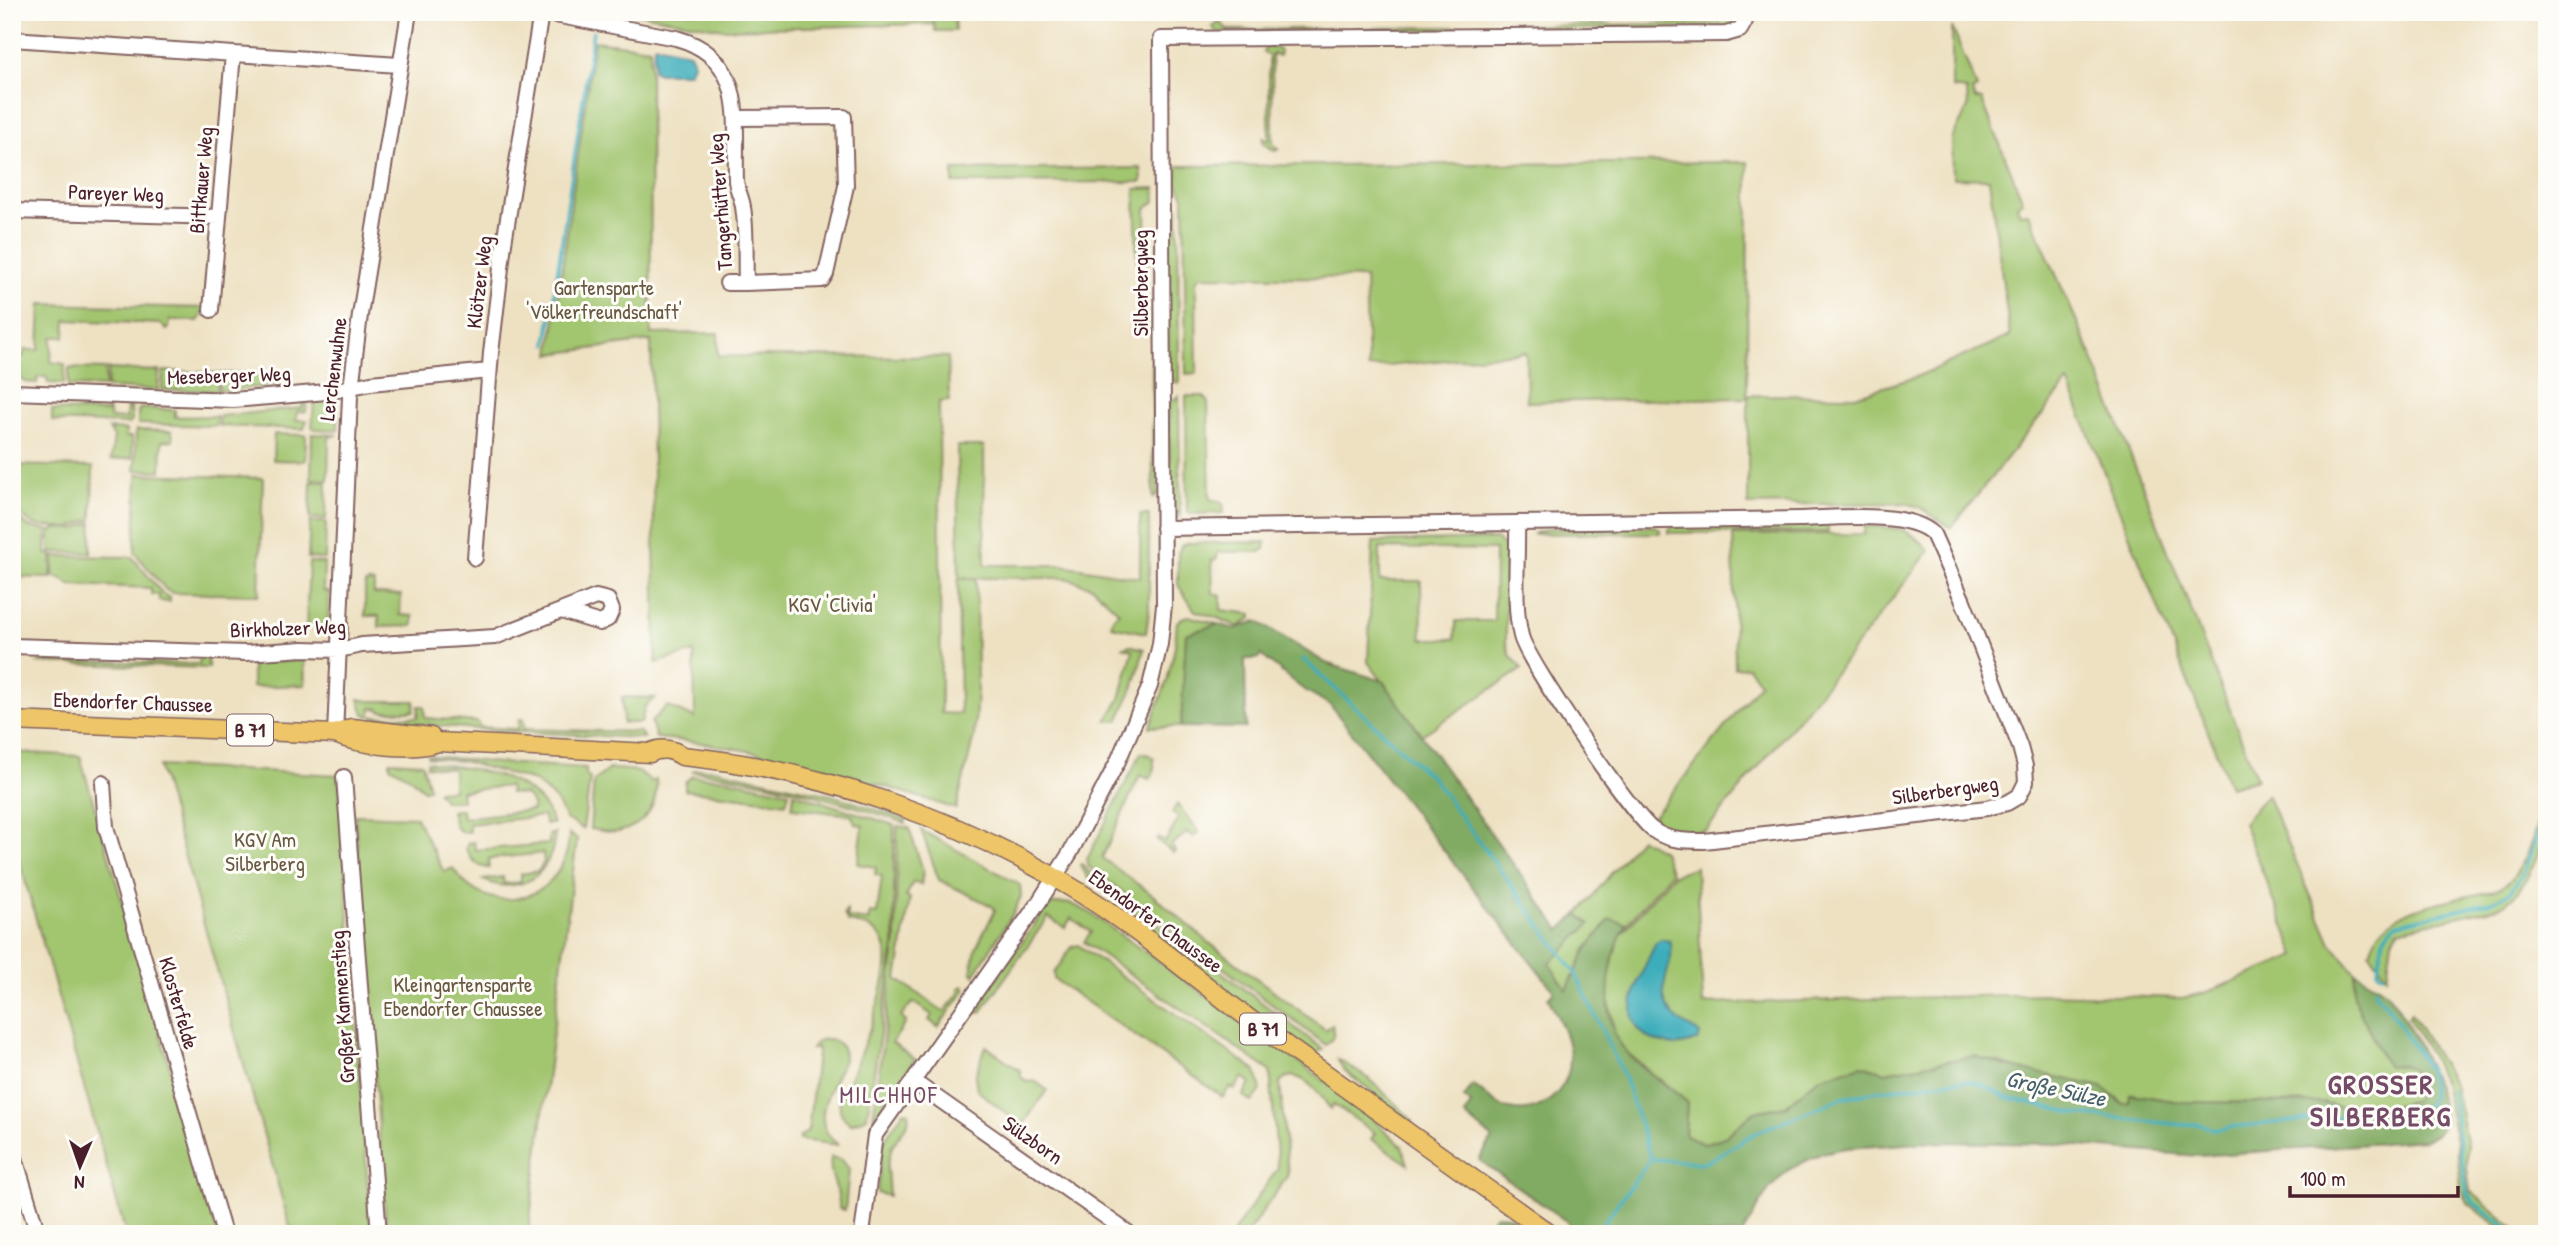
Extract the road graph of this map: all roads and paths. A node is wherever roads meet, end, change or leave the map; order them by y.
1 (408, 12) edge
2 (1746, 12) edge
3 (540, 13) edge
4 (12, 39) edge
5 (233, 54) junction
6 (399, 65) junction
7 (736, 118) junction
8 (12, 211) edge
9 (219, 217) junction
10 (746, 282) junction
11 (727, 283) dead end
12 (211, 310) dead end
13 (489, 372) junction
14 (351, 386) junction
15 (12, 392) edge
16 (1517, 524) junction
17 (1163, 528) junction
18 (475, 558) dead end
19 (561, 611) dead end
20 (12, 646) edge
21 (339, 649) junction
22 (12, 721) edge
23 (335, 734) junction
24 (344, 777) dead end
25 (103, 783) dead end
26 (1054, 878) junction
27 (913, 1081) junction
28 (12, 1148) edge
29 (38, 1234) edge
30 (225, 1234) edge
31 (379, 1234) edge
32 (862, 1234) edge
33 (1130, 1234) edge
34 (1550, 1234) edge

1 - 6 street, Lerchenwuhne
2 - 17 street, Silberbergweg
3 - 7 street, Tangerhütter Weg
3 - 13 street, Klötzer Weg
4 - 5 street
5 - 6 street
5 - 9 street, Bittkauer Weg
6 - 14 street, Lerchenwuhne
7 - 10 street, Tangerhütter Weg
7 - 10 street, Tangerhütter Weg
8 - 9 street, Pareyer Weg
9 - 12 street, Bittkauer Weg
10 - 11 street, Tangerhütter Weg
13 - 14 street, Meseberger Weg
13 - 18 street, Klötzer Weg
14 - 15 street, Meseberger Weg
14 - 21 street, Lerchenwuhne
16 - 16 street, Silberbergweg
16 - 17 street, Silberbergweg
17 - 26 street, Silberbergweg
19 - 21 street, Birkholzer Weg
20 - 21 street, Birkholzer Weg
21 - 23 street, Lerchenwuhne
22 - 23 main road, Ebendorfer Chaussee / B 71
23 - 26 main road, Ebendorfer Chaussee / B 71
24 - 31 street, Großer Kannenstieg
25 - 30 street, Klosterfelde
26 - 27 street
26 - 34 main road, Ebendorfer Chaussee / B 71
27 - 32 street
27 - 33 street, Sülzborn
28 - 29 street

